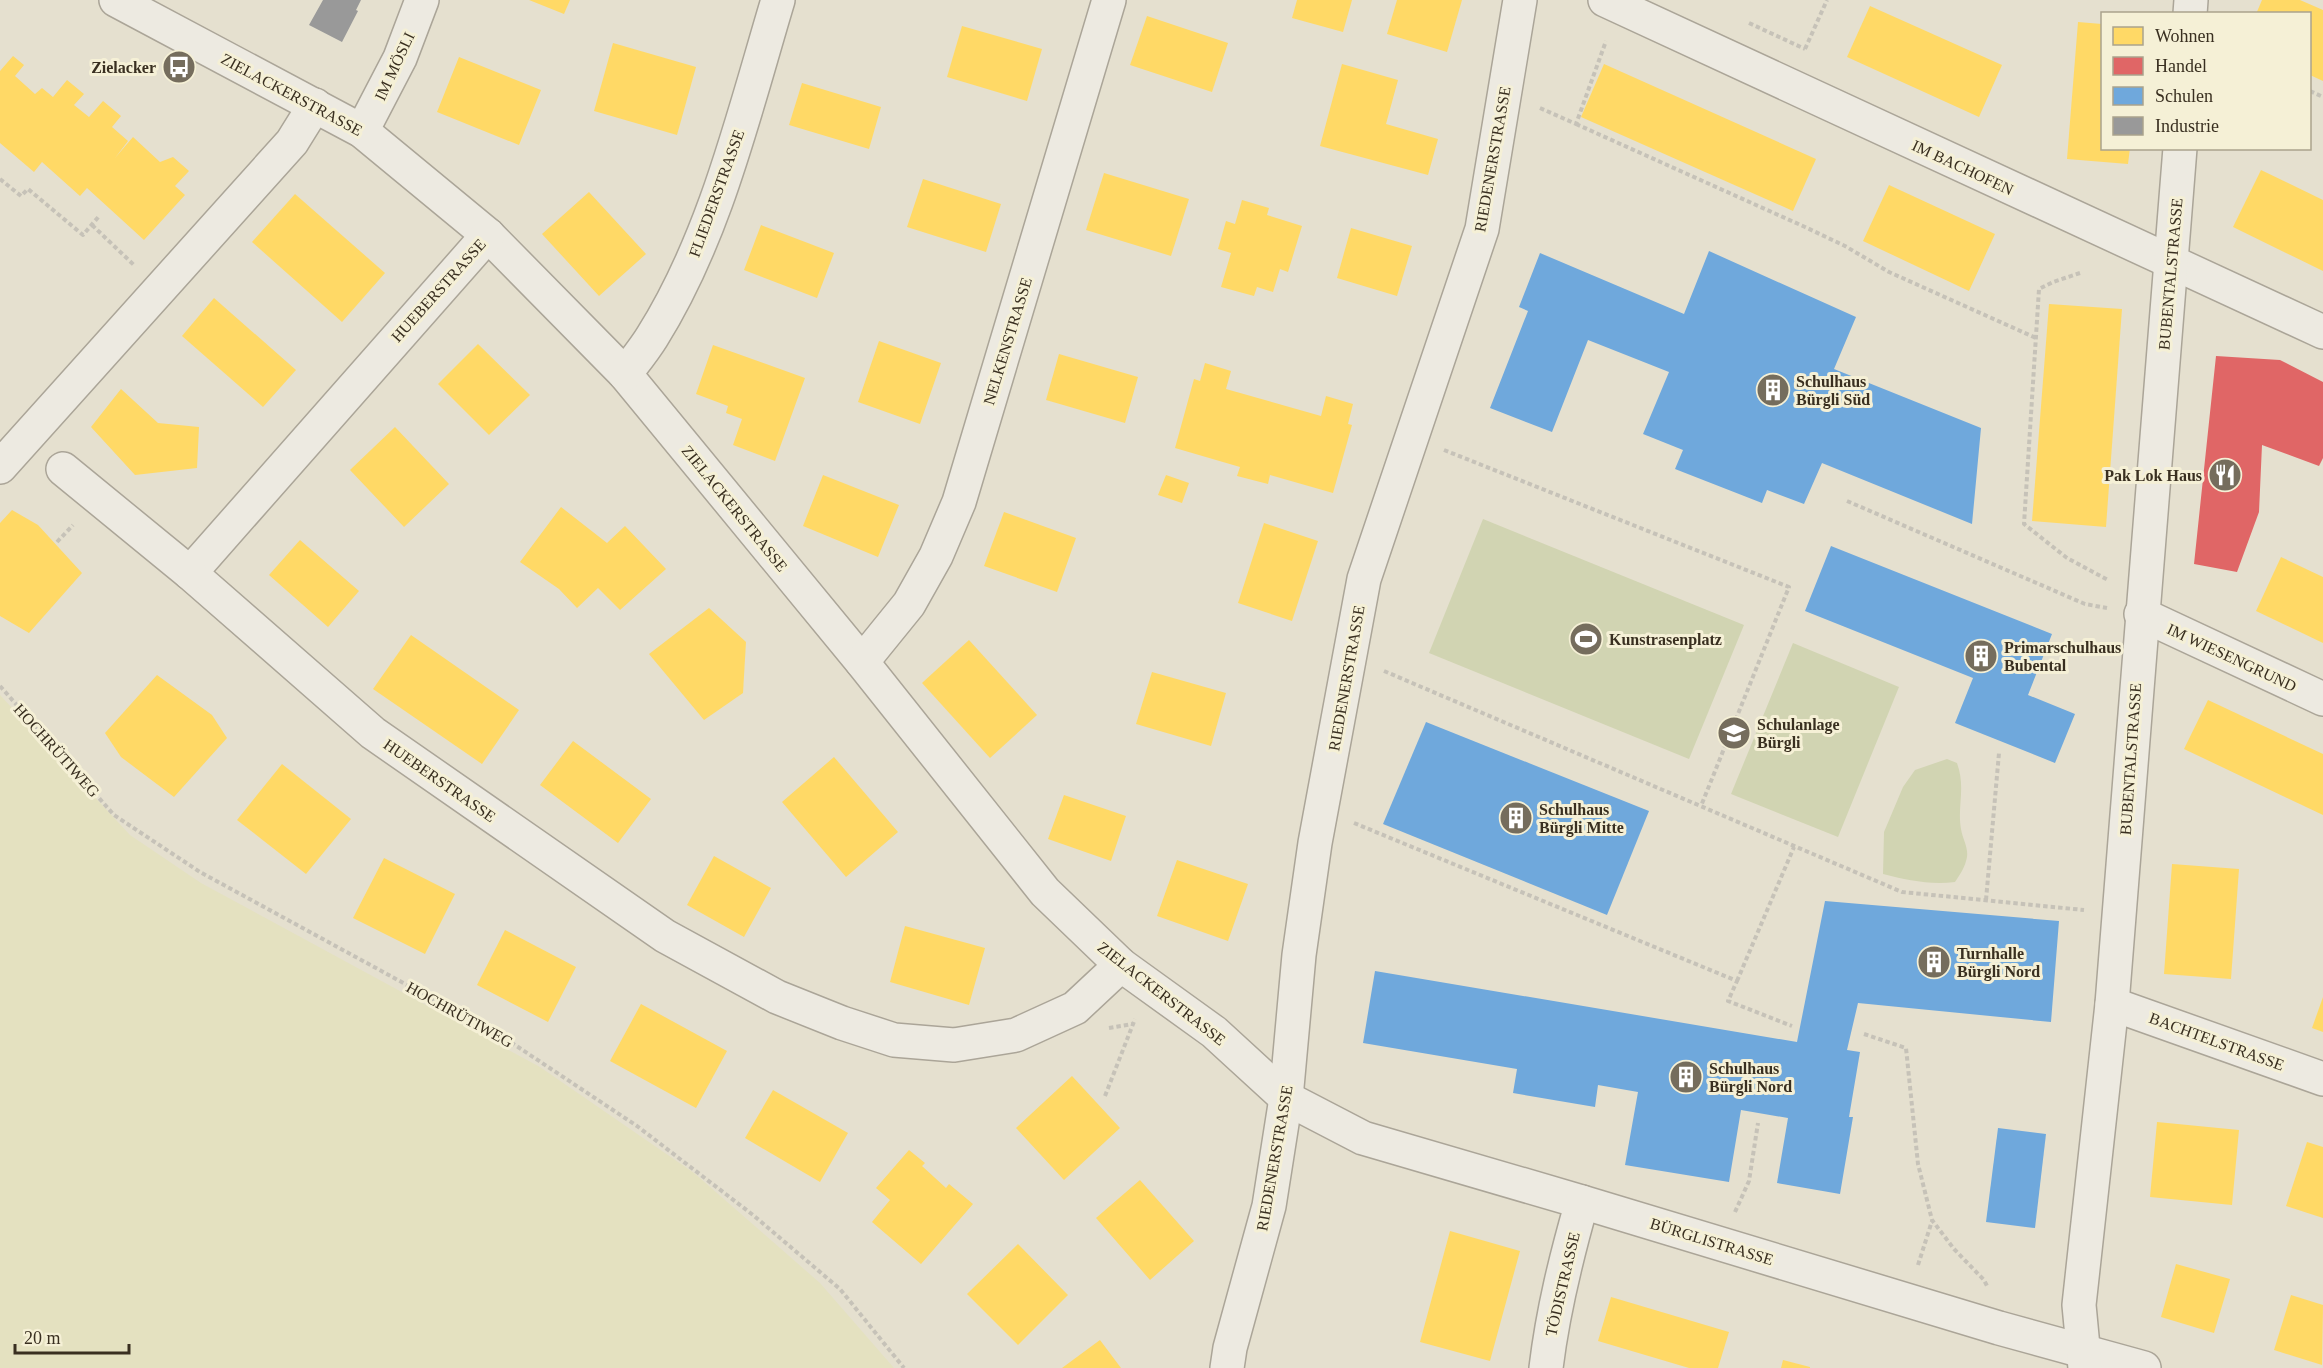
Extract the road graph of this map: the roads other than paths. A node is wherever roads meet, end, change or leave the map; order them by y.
1 (116, 0) edge
2 (422, 0) edge
3 (778, 0) edge
4 (1109, 0) edge
5 (1520, 0) edge
6 (1605, 0) edge
7 (315, 105) junction
8 (362, 131) junction
9 (2180, 150) edge
10 (488, 235) junction
11 (2172, 263) junction
12 (2323, 332) edge
13 (625, 374) junction
14 (0, 468) edge
15 (63, 470) dead end
16 (190, 573) junction
17 (2127, 611) junction
18 (862, 662) junction
19 (2323, 699) edge
20 (1121, 965) junction
21 (2112, 1004) junction
22 (2323, 1079) edge
23 (1286, 1098) junction
24 (1582, 1202) junction
25 (2084, 1359) edge
26 (1227, 1368) edge
27 (1546, 1368) edge
28 (2144, 1368) edge

1 - 7 street, ZIELACKERSTRASSE
2 - 8 street, IM MÖSLI
3 - 13 street, FLIEDERSTRASSE
4 - 18 street, NELKENSTRASSE
5 - 23 street, RIEDENERSTRASSE
6 - 11 street, IM BACHOFEN
7 - 8 street, ZIELACKERSTRASSE
7 - 14 street
8 - 10 street, ZIELACKERSTRASSE
9 - 11 street, BUBENTALSTRASSE
10 - 13 street, ZIELACKERSTRASSE
10 - 16 street, HUEBERSTRASSE
11 - 12 street, IM BACHOFEN
11 - 17 street, BUBENTALSTRASSE
13 - 18 street, ZIELACKERSTRASSE
15 - 16 street
16 - 20 street, HUEBERSTRASSE
17 - 19 street, IM WIESENGRUND
17 - 21 street, BUBENTALSTRASSE
18 - 20 street, ZIELACKERSTRASSE
20 - 23 street, ZIELACKERSTRASSE
21 - 22 street, BACHTELSTRASSE
21 - 25 street, BUBENTALSTRASSE
23 - 24 street, BÜRGLISTRASSE
23 - 26 street, RIEDENERSTRASSE
24 - 25 street, BÜRGLISTRASSE
24 - 27 street, TÖDISTRASSE
25 - 28 street, BÜRGLISTRASSE

